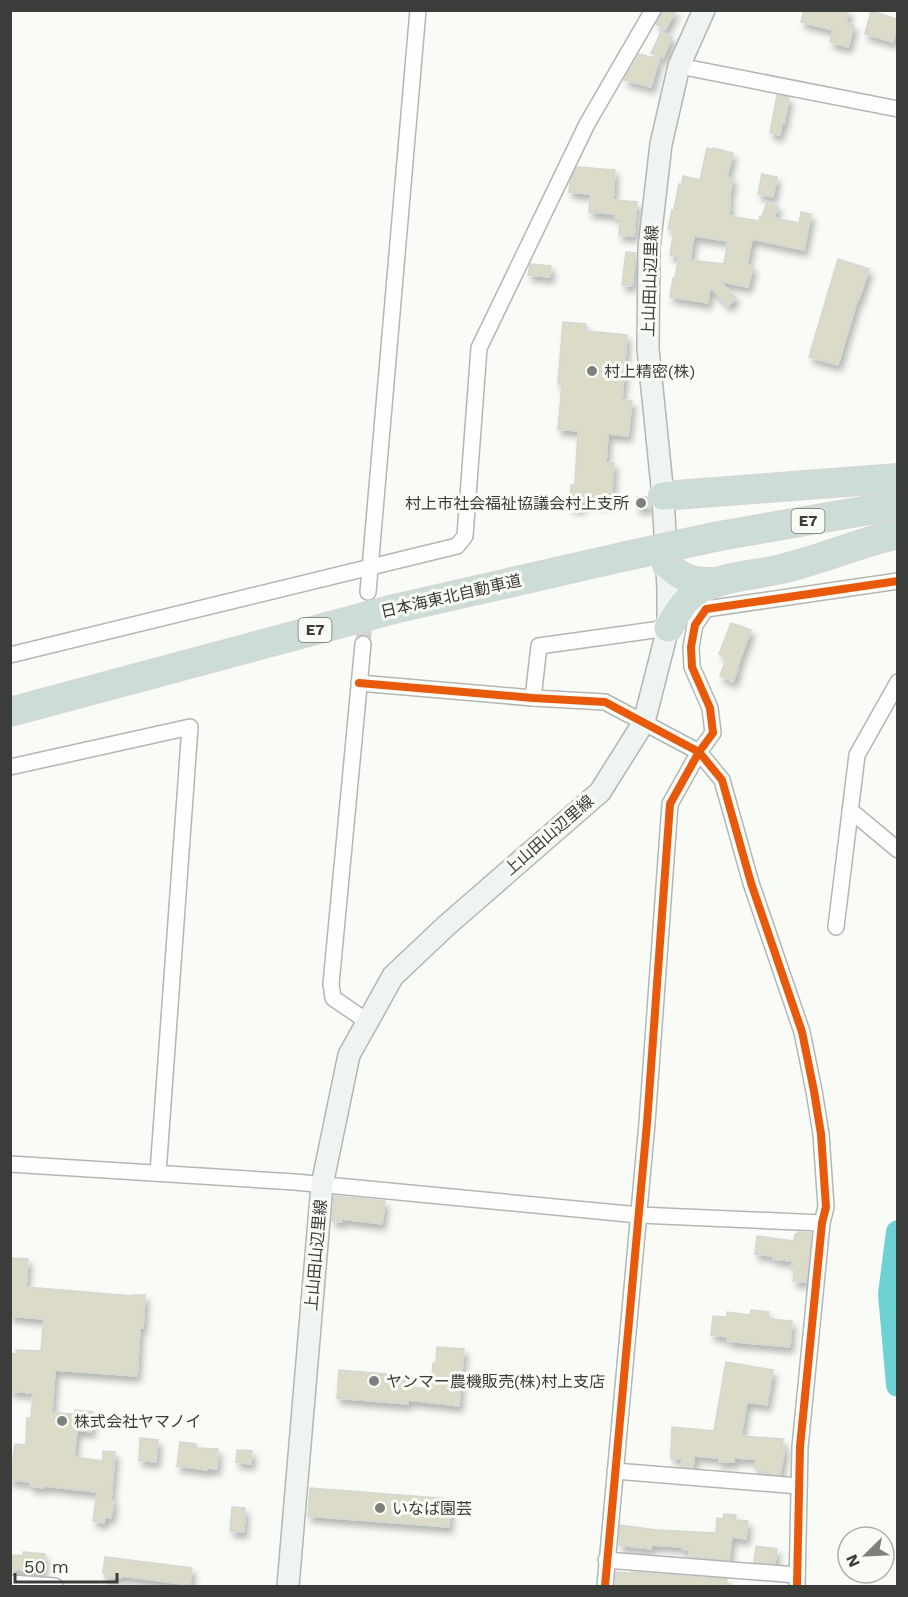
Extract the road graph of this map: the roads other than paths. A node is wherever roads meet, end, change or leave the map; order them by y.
1 (418, 10) edge
2 (652, 10) edge
3 (704, 10) edge
4 (679, 66) junction
5 (897, 109) edge
6 (897, 478) edge
7 (663, 496) junction
8 (897, 505) edge
9 (897, 534) edge
10 (667, 565) junction
11 (369, 568) junction
12 (897, 581) edge
13 (714, 582) junction
14 (368, 592) tunnel mouth
15 (668, 628) junction
16 (363, 644) tunnel mouth
17 (10, 656) edge
18 (359, 683) junction
19 (896, 689) edge
20 (533, 698) junction
21 (10, 712) edge
22 (644, 722) junction
23 (699, 752) junction
24 (10, 767) edge
25 (850, 810) junction
26 (897, 850) edge
27 (836, 927) dead end
28 (368, 1022) junction
29 (10, 1164) edge
30 (158, 1173) junction
31 (322, 1185) junction
32 (639, 1215) junction
33 (822, 1223) junction
34 (615, 1471) junction
35 (799, 1486) junction
36 (606, 1560) junction
37 (797, 1581) edge
38 (10, 1583) edge
39 (55, 1587) edge
40 (288, 1587) edge
41 (605, 1587) edge

1 - 11 street
2 - 11 street
3 - 4 main road, 上山田山辺里線
4 - 5 street
4 - 7 main road, 上山田山辺里線
6 - 7 highway
7 - 10 main road, 上山田山辺里線
8 - 21 highway, 日本海東北自動車道 / E7, bridge
9 - 13 highway
10 - 13 highway
10 - 15 main road, 上山田山辺里線
11 - 14 street
11 - 17 street
12 - 23 street
13 - 15 highway
15 - 20 street
15 - 22 main road, 上山田山辺里線
16 - 18 street
18 - 20 street
18 - 28 street
19 - 25 street
20 - 22 street
22 - 23 street
22 - 28 main road, 上山田山辺里線
23 - 32 street
23 - 33 street
24 - 30 street
25 - 26 street
25 - 27 street
28 - 31 main road, 上山田山辺里線
29 - 30 street
30 - 31 street
31 - 32 street
31 - 40 main road, 上山田山辺里線
32 - 33 street
32 - 34 street
33 - 35 street
34 - 35 street
34 - 36 street
35 - 37 street
36 - 37 street
36 - 41 street
38 - 39 street

